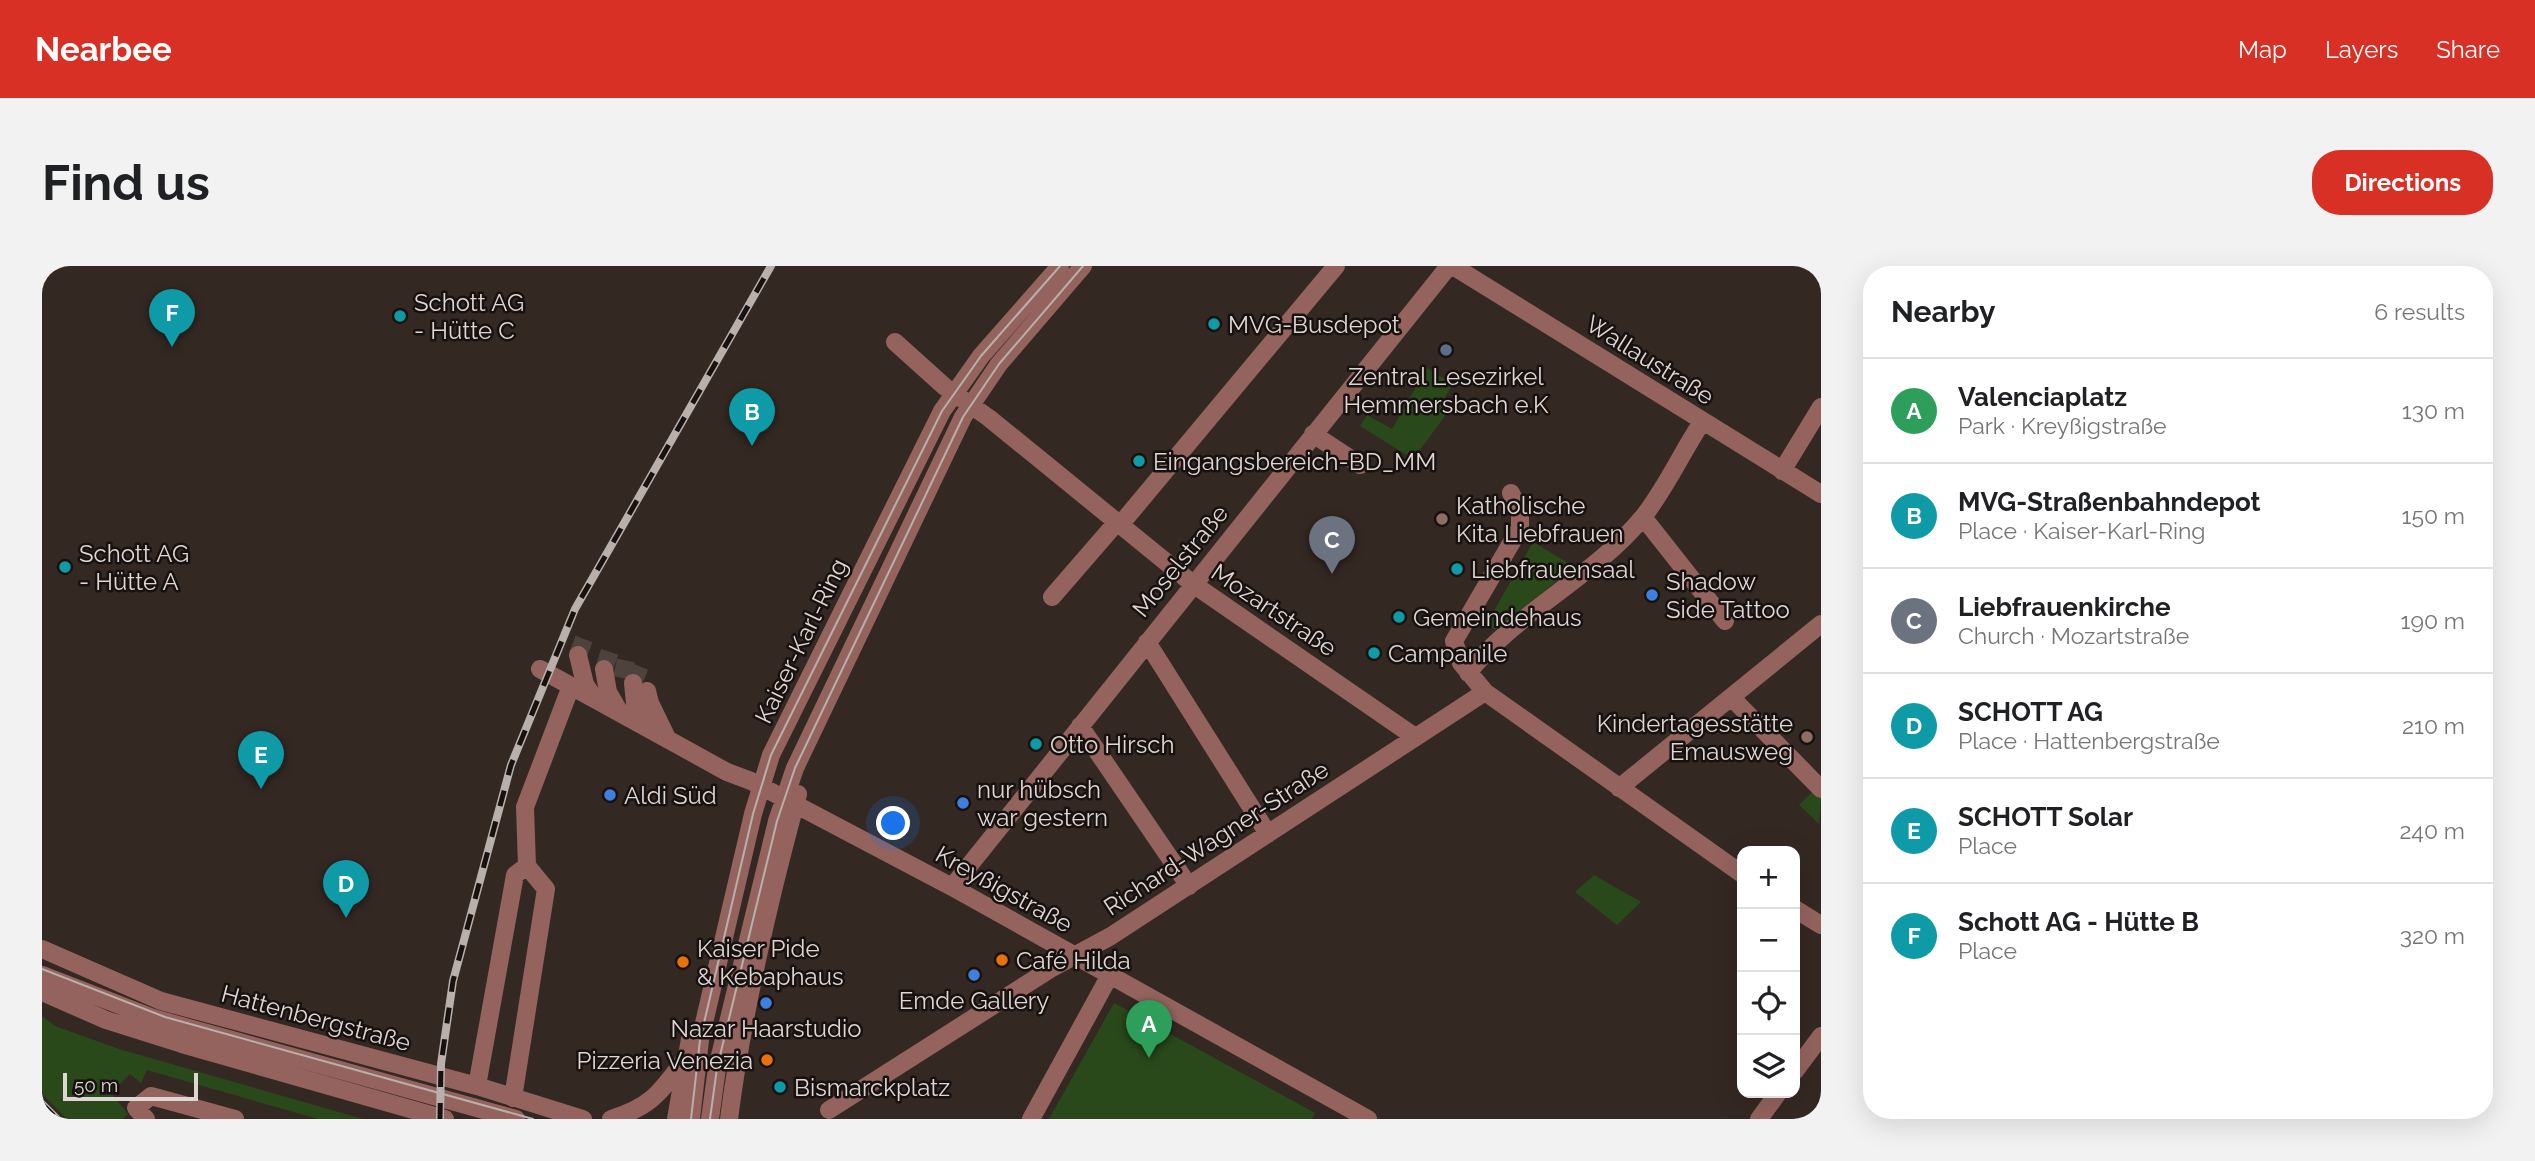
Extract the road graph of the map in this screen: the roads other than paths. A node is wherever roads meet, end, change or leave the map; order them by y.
1 (1046, 266) edge
2 (1060, 266) edge
3 (1083, 266) edge
4 (1096, 266) edge
5 (1336, 266) edge
6 (1451, 266) edge
7 (895, 342) dead end
8 (949, 390) junction
9 (974, 407) junction
10 (1821, 407) edge
11 (1702, 422) junction
12 (1313, 434) junction
13 (1360, 465) dead end
14 (1782, 471) junction
15 (1511, 493) dead end
16 (1821, 495) edge
17 (1643, 517) junction
18 (1119, 524) junction
19 (1193, 584) junction
20 (1052, 597) dead end
21 (1725, 621) dead end
22 (1821, 624) edge
23 (1147, 642) junction
24 (578, 655) tunnel mouth
25 (604, 668) tunnel mouth
26 (540, 669) dead end
27 (1468, 673) junction
28 (571, 686) junction
29 (1485, 692) junction
30 (1731, 697) junction
31 (594, 698) junction
32 (632, 716) junction
33 (1080, 726) junction
34 (1415, 737) junction
35 (669, 741) junction
36 (756, 784) junction
37 (1619, 788) junction
38 (1821, 789) edge
39 (790, 801) junction
40 (1268, 834) junction
41 (527, 866) junction
42 (1737, 871) edge
43 (1189, 886) junction
44 (952, 887) junction
45 (1800, 912) edge
46 (1821, 925) edge
47 (42, 949) edge
48 (1075, 956) junction
49 (42, 975) edge
50 (1110, 975) junction
51 (42, 992) edge
52 (1821, 1036) edge
53 (685, 1059) junction
54 (1800, 1064) edge
55 (477, 1086) junction
56 (513, 1098) junction
57 (1774, 1098) edge
58 (829, 1110) dead end
59 (394, 1112) edge
60 (709, 1114) edge
61 (146, 1119) edge
62 (235, 1119) edge
63 (445, 1119) edge
64 (516, 1119) edge
65 (583, 1119) edge
66 (611, 1119) edge
67 (676, 1119) edge
68 (691, 1119) edge
69 (729, 1119) edge
70 (1031, 1119) edge
71 (1368, 1119) edge
72 (1759, 1119) edge

1 - 8 street, Kaiser-Karl-Ring
2 - 8 street, Kaiser-Karl-Ring
3 - 9 street, Kaiser-Karl-Ring
4 - 9 street, Kaiser-Karl-Ring
5 - 18 street
6 - 11 street, Wallaustraße
6 - 12 street, Moselstraße
7 - 8 street, Mozartstraße
8 - 9 street, Mozartstraße
8 - 36 street, Kaiser-Karl-Ring
9 - 18 street, Mozartstraße
9 - 39 street, Kaiser-Karl-Ring
10 - 14 street
11 - 14 street, Wallaustraße
11 - 17 street
12 - 13 street
12 - 19 street, Moselstraße
14 - 16 street, Wallaustraße
15 - 27 street
17 - 21 street
17 - 27 street
18 - 19 street, Mozartstraße
18 - 20 street
19 - 23 street, Moselstraße
19 - 34 street, Mozartstraße
22 - 30 street
23 - 33 street, Moselstraße
23 - 40 street
24 - 31 street
25 - 32 street
26 - 28 street, Kreyßigstraße
27 - 29 street
28 - 31 street, Kreyßigstraße
28 - 41 street
29 - 34 street, Richard-Wagner-Straße
29 - 37 street
30 - 37 street
30 - 38 street
31 - 32 street, Kreyßigstraße
32 - 35 street, Kreyßigstraße
32 - 35 street
33 - 43 street
33 - 44 street, Moselstraße
34 - 40 street, Richard-Wagner-Straße
35 - 36 street, Kreyßigstraße
36 - 39 street, Kreyßigstraße
36 - 53 street, Kaiser-Karl-Ring
36 - 68 street, Kaiser-Karl-Ring
37 - 42 street
39 - 44 street, Kreyßigstraße
39 - 60 street, Kaiser-Karl-Ring
39 - 69 street, Kaiser-Karl-Ring
40 - 43 street, Richard-Wagner-Straße
41 - 55 street
41 - 56 street
43 - 48 street, Richard-Wagner-Straße
44 - 48 street, Kreyßigstraße
45 - 46 street
47 - 55 street, Hattenbergstraße
48 - 50 street, Kreyßigstraße
48 - 58 street, Richard-Wagner-Straße
49 - 64 street, Hattenbergstraße
50 - 70 street
50 - 71 street, Kreyßigstraße
51 - 59 street
52 - 54 street
53 - 66 street
53 - 67 street
55 - 56 street, Hattenbergstraße
56 - 65 street, Hattenbergstraße
57 - 72 street
59 - 63 street
61 - 62 street

